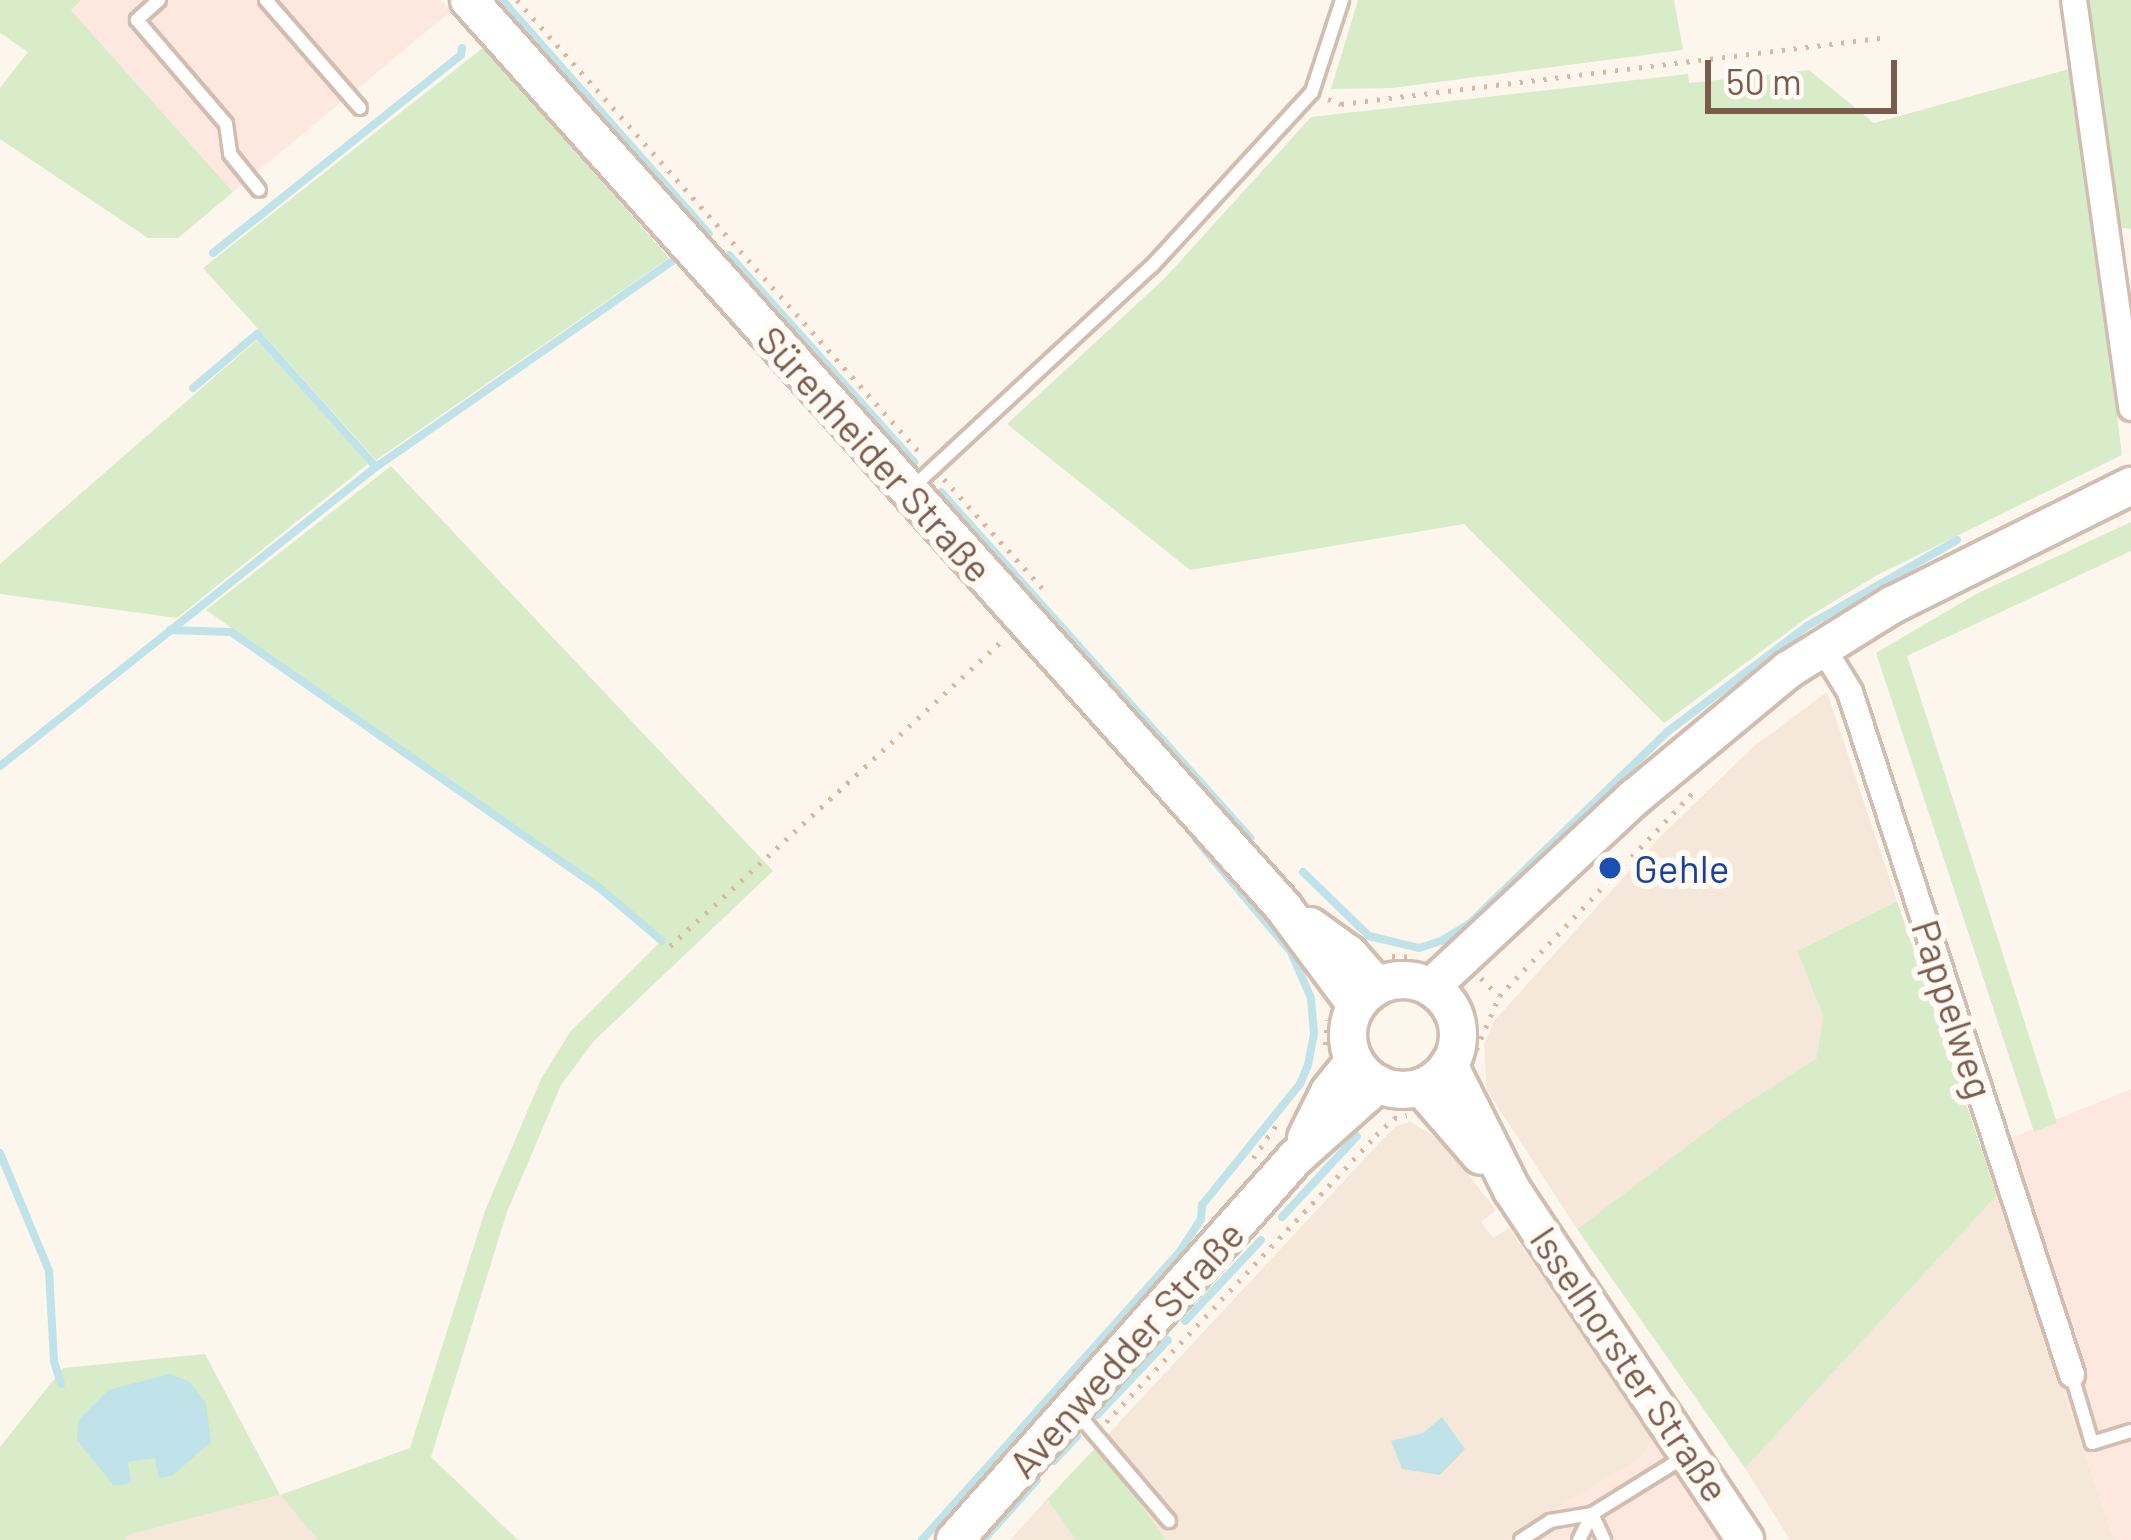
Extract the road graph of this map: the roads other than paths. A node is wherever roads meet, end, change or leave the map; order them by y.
1 (159, 0) edge
2 (266, 0) edge
3 (469, 0) edge
4 (1342, 0) edge
5 (2074, 0) edge
6 (359, 108) dead end
7 (259, 190) dead end
8 (2131, 408) edge
9 (921, 480) junction
10 (2131, 486) edge
11 (1823, 648) junction
12 (1438, 985) junction
13 (1360, 989) junction
14 (1352, 1068) junction
15 (1442, 1081) junction
16 (2072, 1375) joint
17 (1085, 1420) junction
18 (2131, 1431) edge
19 (1692, 1452) junction
20 (1592, 1514) junction
21 (1169, 1522) dead end
22 (955, 1540) edge
23 (1521, 1540) edge
24 (1579, 1540) edge
25 (1604, 1540) edge
26 (1745, 1540) edge

1 - 7 lane
2 - 6 lane
3 - 9 street, Sürenheider Straße
4 - 9 lane
5 - 8 street
9 - 13 street, Sürenheider Straße
10 - 11 street
11 - 12 street
11 - 16 street, Pappelweg
12 - 13 street
12 - 15 street
13 - 14 street
14 - 15 street
14 - 17 street, Avenwedder Straße
15 - 19 street, Isselhorster Straße
16 - 18 lane
17 - 21 lane
17 - 22 street, Avenwedder Straße
19 - 20 lane
19 - 26 street, Isselhorster Straße
20 - 23 lane
20 - 24 lane
20 - 25 lane

